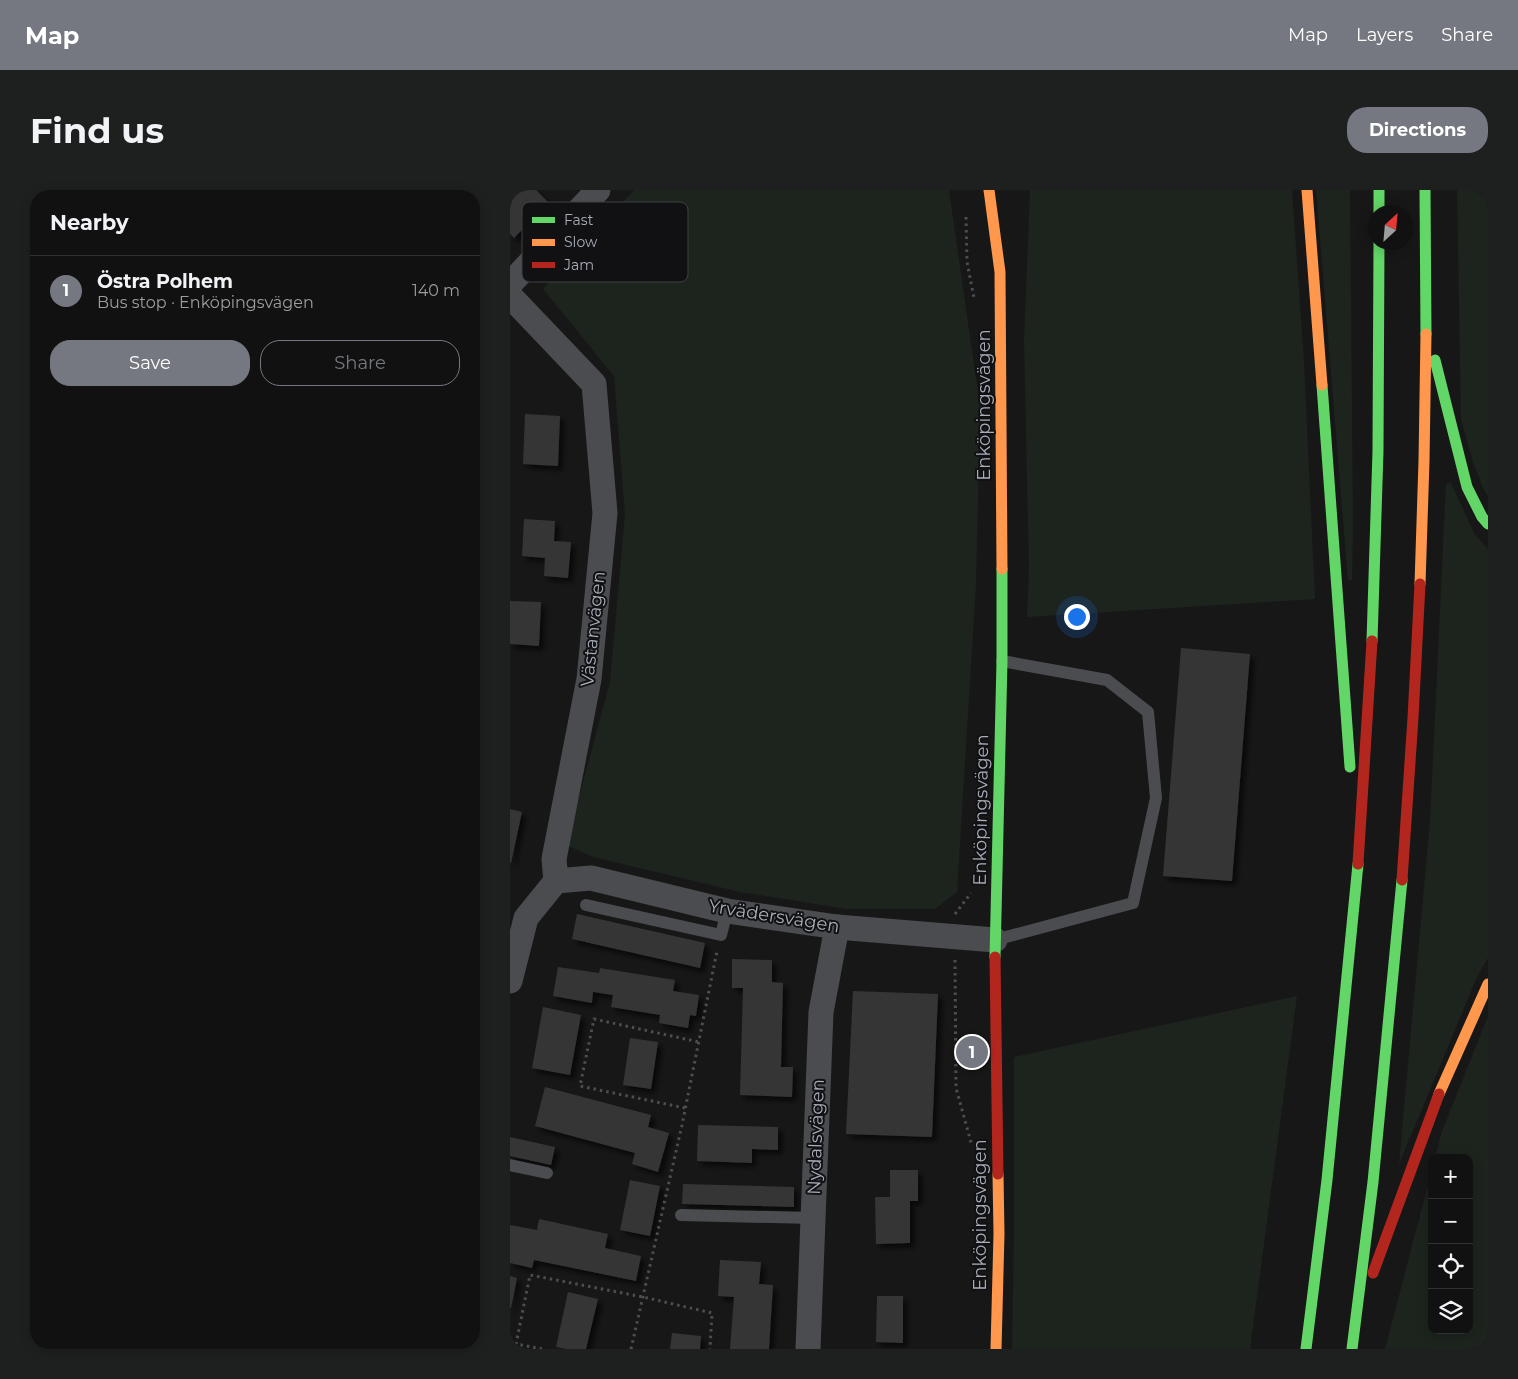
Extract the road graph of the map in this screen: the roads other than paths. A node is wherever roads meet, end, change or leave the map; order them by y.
1 (598, 190) edge
2 (989, 190) edge
3 (1307, 190) edge
4 (1379, 190) edge
5 (1425, 190) edge
6 (587, 202) edge
7 (1379, 205) edge
8 (1004, 222) dead end
9 (1380, 250) edge
10 (522, 271) edge
11 (1000, 272) junction
12 (510, 284) edge
13 (510, 296) edge
14 (1426, 322) junction
15 (1488, 524) edge
16 (1002, 661) junction
17 (1358, 862) junction
18 (556, 881) junction
19 (586, 905) dead end
20 (727, 910) junction
21 (518, 916) edge
22 (837, 928) junction
23 (995, 940) junction
24 (510, 981) edge
25 (1488, 984) edge
26 (510, 1165) edge
27 (547, 1173) dead end
28 (681, 1215) dead end
29 (812, 1218) junction
30 (1357, 1317) junction
31 (808, 1349) edge
32 (996, 1349) edge
33 (1306, 1349) edge
34 (1352, 1349) edge

1 - 6 street
2 - 11 main road, Enköpingsvägen
3 - 17 main road
4 - 7 main road
5 - 14 main road
8 - 11 main road, Enköpingsvägen
9 - 17 main road
10 - 12 street
11 - 16 main road, Enköpingsvägen
13 - 18 street, Västanvägen
14 - 15 main road
14 - 30 main road
16 - 23 main road, Enköpingsvägen
16 - 23 lane
17 - 33 main road
18 - 20 street, Yrvädersvägen
18 - 21 street
19 - 20 lane
20 - 22 street, Yrvädersvägen
21 - 24 street
22 - 23 street, Yrvädersvägen
22 - 29 street, Nydalsvägen
23 - 32 main road, Enköpingsvägen
25 - 30 main road
26 - 27 lane
28 - 29 lane
29 - 31 street, Nydalsvägen
30 - 34 main road

